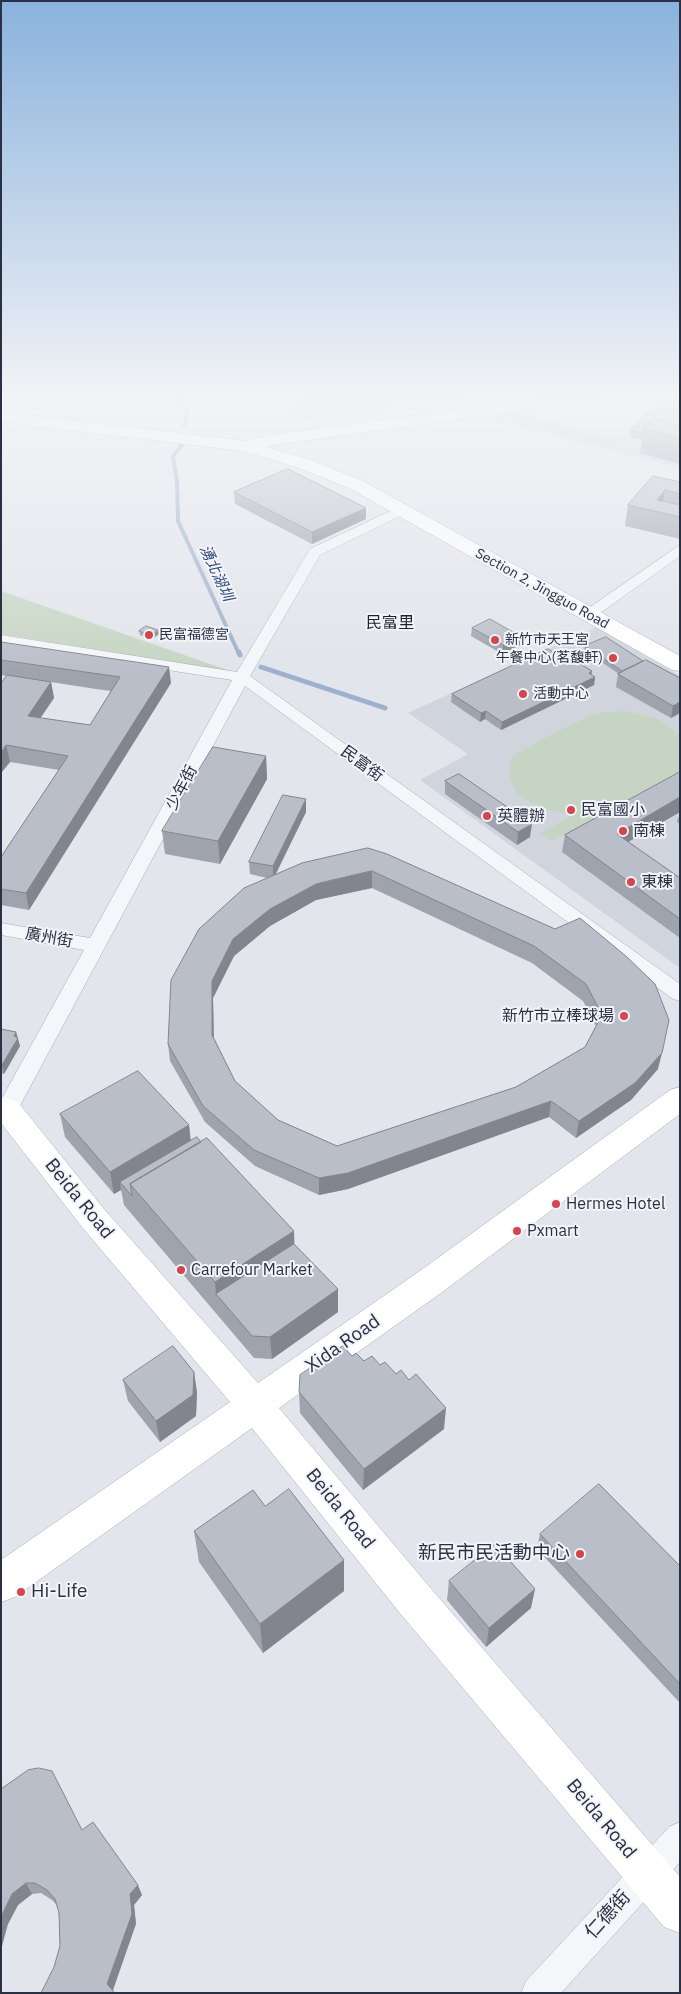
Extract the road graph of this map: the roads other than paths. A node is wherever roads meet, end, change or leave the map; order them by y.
1 (360, 488) edge
2 (386, 488) edge
3 (401, 510) junction
4 (680, 549) edge
5 (595, 610) junction
6 (1, 639) edge
7 (680, 648) edge
8 (680, 665) edge
9 (242, 676) junction
10 (1, 929) edge
11 (96, 946) junction
12 (680, 994) edge
13 (680, 1098) edge
14 (4, 1109) edge
15 (254, 1404) junction
16 (1, 1583) edge
17 (680, 1838) edge
18 (647, 1872) junction
19 (680, 1911) edge
20 (538, 1993) edge

1 - 3 main road, Section 2, Jingguo Road
2 - 5 main road, Section 2, Jingguo Road
3 - 5 main road, Section 2, Jingguo Road
3 - 9 street, 少年街
4 - 5 street
5 - 7 main road, Section 2, Jingguo Road
5 - 8 main road, Section 2, Jingguo Road
6 - 9 street, 民富街
9 - 11 street, 少年街
9 - 12 street, 民富街
10 - 11 street, 廣州街
11 - 14 street, 少年街
13 - 15 main road, Xida Road
14 - 15 main road, Beida Road
15 - 16 main road, Xida Road
15 - 18 main road, Beida Road
17 - 18 street, 仁德街
18 - 19 main road, Beida Road
18 - 20 street, 仁德街

